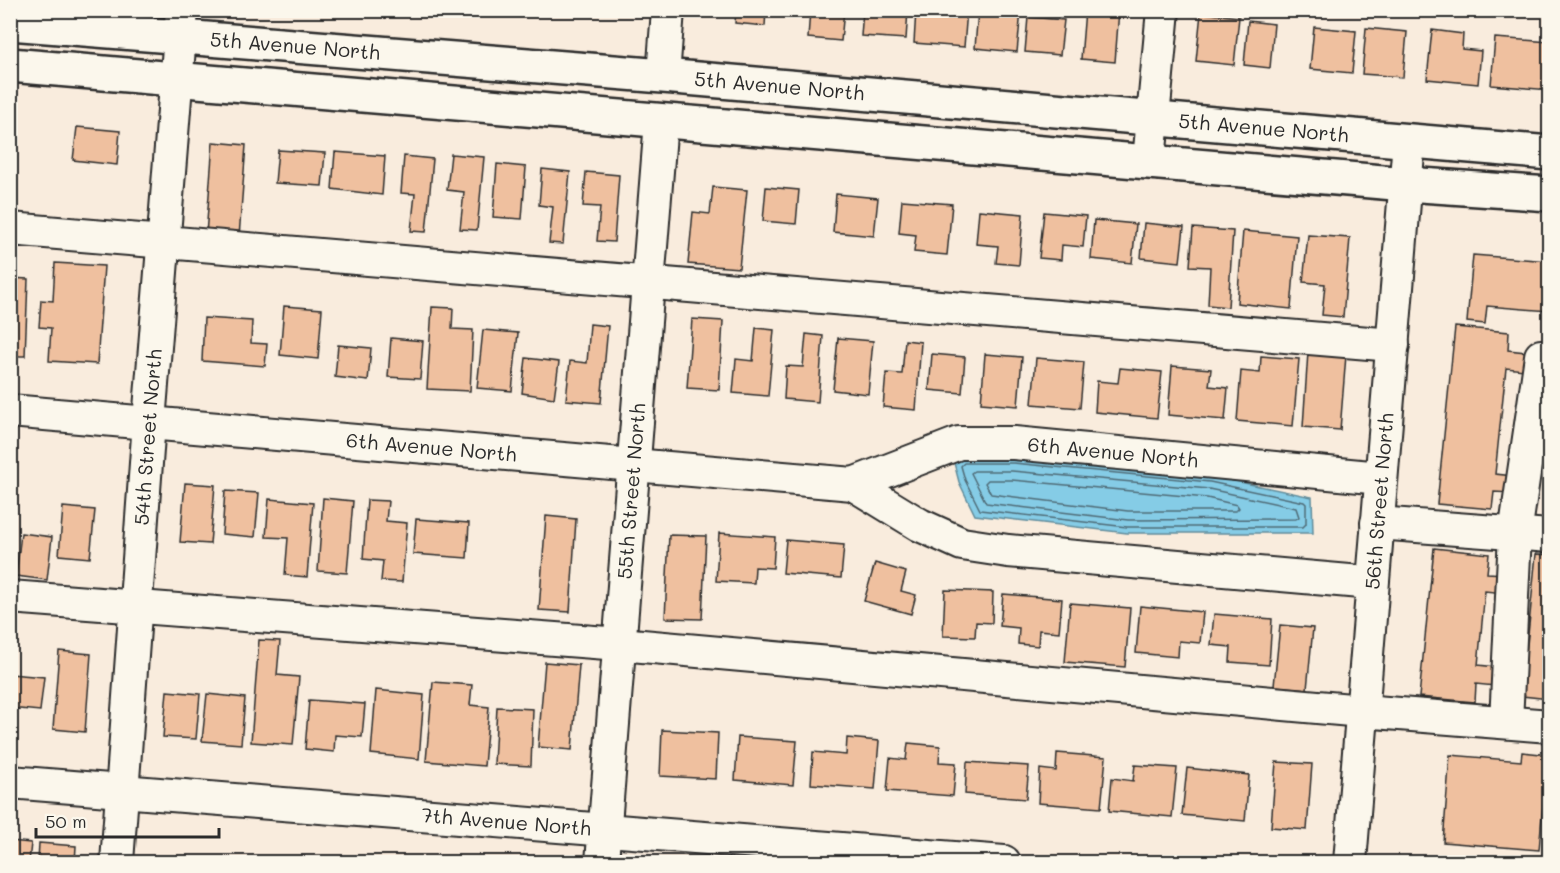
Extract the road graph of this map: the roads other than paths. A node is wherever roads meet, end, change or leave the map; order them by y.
1 (668, 10) edge
2 (1163, 10) edge
3 (10, 23) edge
4 (181, 24) edge
5 (10, 65) edge
6 (663, 76) junction
7 (177, 78) junction
8 (1154, 119) junction
9 (661, 121) junction
10 (1409, 141) junction
11 (1550, 153) edge
12 (1149, 161) junction
13 (1406, 184) junction
14 (1550, 194) edge
15 (10, 229) edge
16 (163, 242) junction
17 (648, 284) junction
18 (1392, 345) junction
19 (1550, 357) edge
20 (10, 411) edge
21 (149, 422) junction
22 (634, 465) junction
23 (1381, 478) junction
24 (853, 484) junction
25 (1377, 524) junction
26 (1515, 534) junction
27 (1550, 536) edge
28 (1372, 583) junction
29 (10, 597) edge
30 (135, 607) junction
31 (620, 644) junction
32 (1362, 711) junction
33 (1506, 722) junction
34 (1550, 726) edge
35 (10, 782) edge
36 (122, 792) junction
37 (605, 829) junction
38 (117, 862) edge
39 (602, 862) edge
40 (1004, 862) edge
41 (1350, 862) edge

1 - 6 street
2 - 8 street
3 - 4 main road, 5th Avenue North
4 - 6 main road, 5th Avenue North
4 - 7 street, 54th Street North
5 - 7 main road
6 - 8 main road, 5th Avenue North
7 - 9 main road
7 - 16 street, 54th Street North
8 - 10 main road, 5th Avenue North
8 - 12 street
9 - 12 main road
9 - 17 street, 55th Street North
10 - 11 main road, 5th Avenue North
10 - 13 street, 56th Street North
12 - 13 main road
13 - 14 main road
13 - 18 street, 56th Street North
15 - 16 street
16 - 17 street
16 - 21 street, 54th Street North
17 - 18 street
17 - 22 street, 55th Street North
18 - 23 street, 56th Street North
19 - 26 street
20 - 21 street, 6th Avenue North
21 - 22 street, 6th Avenue North
21 - 30 street, 54th Street North
22 - 24 street, 6th Avenue North
22 - 31 street, 55th Street North
23 - 24 street, 6th Avenue North
23 - 25 street, 56th Street North
24 - 28 street, 6th Avenue North
25 - 26 street
25 - 28 street, 56th Street North
26 - 27 street
26 - 33 street
28 - 32 street, 56th Street North
29 - 30 street
30 - 31 street
30 - 36 street, 54th Street North
31 - 32 street
31 - 37 street, 55th Street North
32 - 33 street
32 - 41 street, 56th Street North
33 - 34 street
35 - 36 street, 7th Avenue North
36 - 37 street, 7th Avenue North
36 - 38 street, 54th Street North
37 - 39 street, 55th Street North
37 - 40 street, 7th Avenue North

